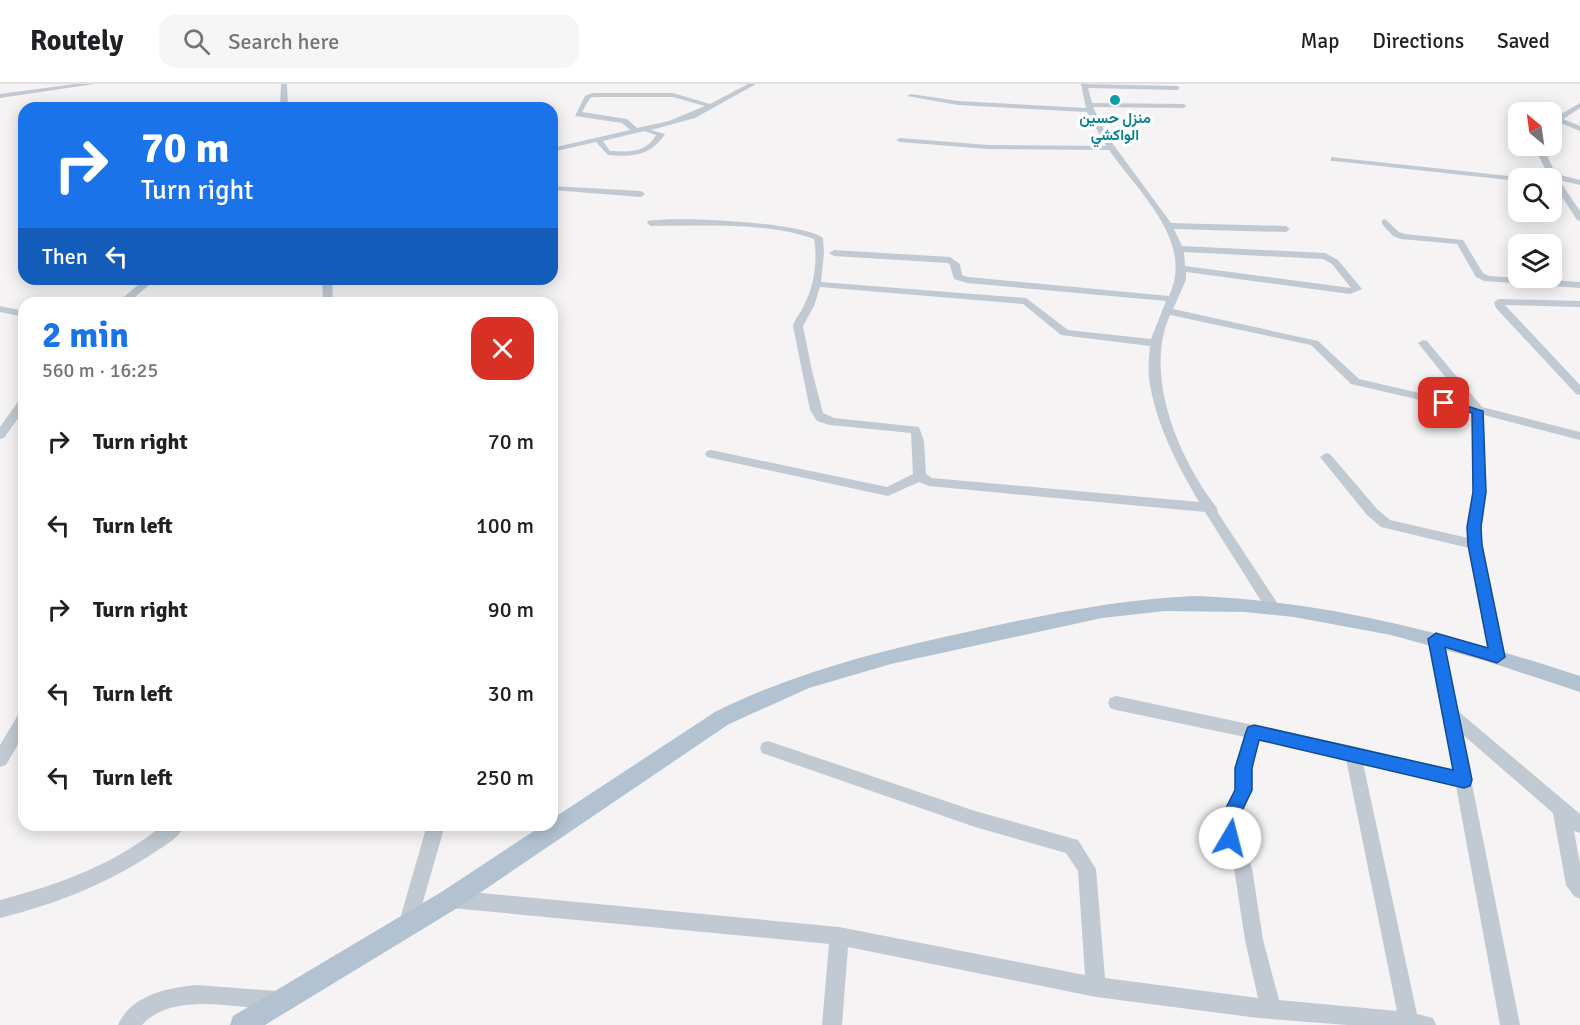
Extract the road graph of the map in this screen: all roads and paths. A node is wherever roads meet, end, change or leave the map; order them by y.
1 (58, 84) edge
2 (91, 84) edge
3 (284, 84) edge
4 (753, 84) edge
5 (1085, 85) edge
6 (1177, 88) dead end
7 (0, 94) edge
8 (910, 96) dead end
9 (284, 102) edge
10 (1580, 105) edge
11 (711, 106) junction
12 (1183, 106) dead end
13 (1089, 107) junction
14 (1562, 116) edge
15 (1562, 123) edge
16 (1580, 129) edge
17 (641, 131) junction
18 (900, 140) dead end
19 (599, 141) junction
20 (1111, 148) junction
21 (558, 149) edge
22 (1334, 159) dead end
23 (1508, 177) edge
24 (1562, 182) edge
25 (1580, 185) edge
26 (558, 188) edge
27 (1562, 192) edge
28 (640, 194) dead end
29 (1580, 218) edge
30 (1385, 222) dead end
31 (651, 223) dead end
32 (1170, 226) junction
33 (1286, 229) dead end
34 (1180, 249) junction
35 (834, 253) dead end
36 (1183, 269) junction
37 (816, 284) junction
38 (144, 285) edge
39 (1580, 285) edge
40 (129, 297) edge
41 (1173, 299) junction
42 (1580, 304) edge
43 (0, 309) edge
44 (1167, 312) junction
45 (18, 313) edge
46 (1155, 343) junction
47 (1423, 343) dead end
48 (1580, 392) edge
49 (18, 410) edge
50 (1478, 411) junction
51 (0, 435) edge
52 (1580, 436) edge
53 (711, 454) dead end
54 (1326, 457) dead end
55 (920, 476) junction
56 (1211, 508) junction
57 (1475, 545) junction
58 (1273, 608) junction
59 (1436, 639) junction
60 (1497, 657) junction
61 (1580, 684) edge
62 (1116, 702) dead end
63 (1451, 715) junction
64 (18, 730) edge
65 (1254, 732) junction
66 (768, 748) dead end
67 (1353, 753) junction
68 (0, 760) edge
69 (1464, 780) junction
70 (1562, 809) junction
71 (1580, 825) edge
72 (558, 828) edge
73 (169, 831) edge
74 (434, 831) edge
75 (553, 831) edge
76 (1580, 890) edge
77 (452, 899) junction
78 (0, 909) edge
79 (407, 926) junction
80 (839, 936) junction
81 (1096, 987) junction
82 (282, 1001) junction
83 (1271, 1009) junction
84 (1340, 1019) edge
85 (1418, 1024) edge
86 (128, 1025) edge
87 (242, 1025) edge
88 (832, 1025) edge
89 (1510, 1025) edge

1 - 7 street
2 - 7 street
3 - 9 street
4 - 11 street
5 - 6 street
5 - 13 street
8 - 13 street
10 - 14 street
11 - 17 street
11 - 17 street
12 - 13 street
13 - 20 street
15 - 16 street
17 - 19 street
17 - 19 street
18 - 20 street
19 - 21 street
20 - 32 street
22 - 23 street
24 - 25 street
26 - 28 street
27 - 29 street
30 - 39 street
31 - 37 street
32 - 33 street
32 - 34 street
34 - 36 street
34 - 36 street
35 - 41 street
36 - 41 street
37 - 46 street
37 - 55 street
38 - 40 street
41 - 44 street
42 - 48 street
43 - 45 street
44 - 46 street
44 - 50 street
46 - 56 street
47 - 50 street
49 - 51 street
50 - 52 street
50 - 57 street
53 - 55 street
54 - 57 street
55 - 56 street
56 - 58 street
57 - 60 street
58 - 59 main road
58 - 72 main road
59 - 60 main road
59 - 63 street
60 - 61 main road
62 - 65 street
63 - 69 street
63 - 70 street
64 - 68 street
65 - 67 street
65 - 83 street
66 - 81 street
67 - 69 street
67 - 85 street
69 - 89 street
70 - 71 street
70 - 76 street
73 - 78 street
74 - 79 street
75 - 77 main road
77 - 79 main road
77 - 80 street
79 - 82 main road
80 - 81 street
80 - 88 street
81 - 83 street
82 - 86 street
82 - 87 main road
83 - 84 street
84 - 85 street

